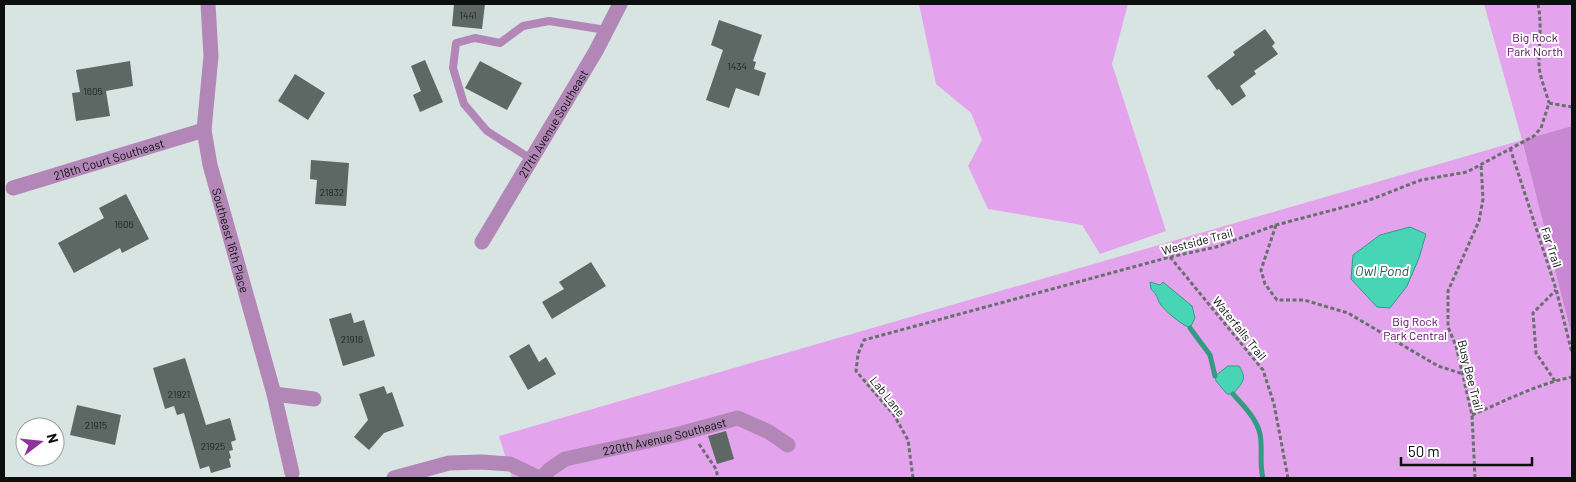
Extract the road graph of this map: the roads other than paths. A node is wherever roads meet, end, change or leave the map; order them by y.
1 (208, 4) edge
2 (620, 4) edge
3 (606, 30) junction
4 (204, 130) junction
5 (531, 160) junction
6 (13, 188) dead end
7 (482, 242) dead end
8 (274, 394) junction
9 (314, 399) dead end
10 (788, 445) dead end
11 (292, 476) edge
12 (394, 478) edge
13 (540, 478) edge

1 - 4 street, Southeast 16th Place
2 - 3 street, 217th Avenue Southeast
3 - 5 street, 217th Avenue Southeast
3 - 5 lane
4 - 6 street, 218th Court Southeast
4 - 8 street, Southeast 16th Place
5 - 7 street, 217th Avenue Southeast
8 - 9 street
8 - 11 street, Southeast 16th Place
10 - 13 street, 220th Avenue Southeast
12 - 13 street, 220th Avenue Southeast

